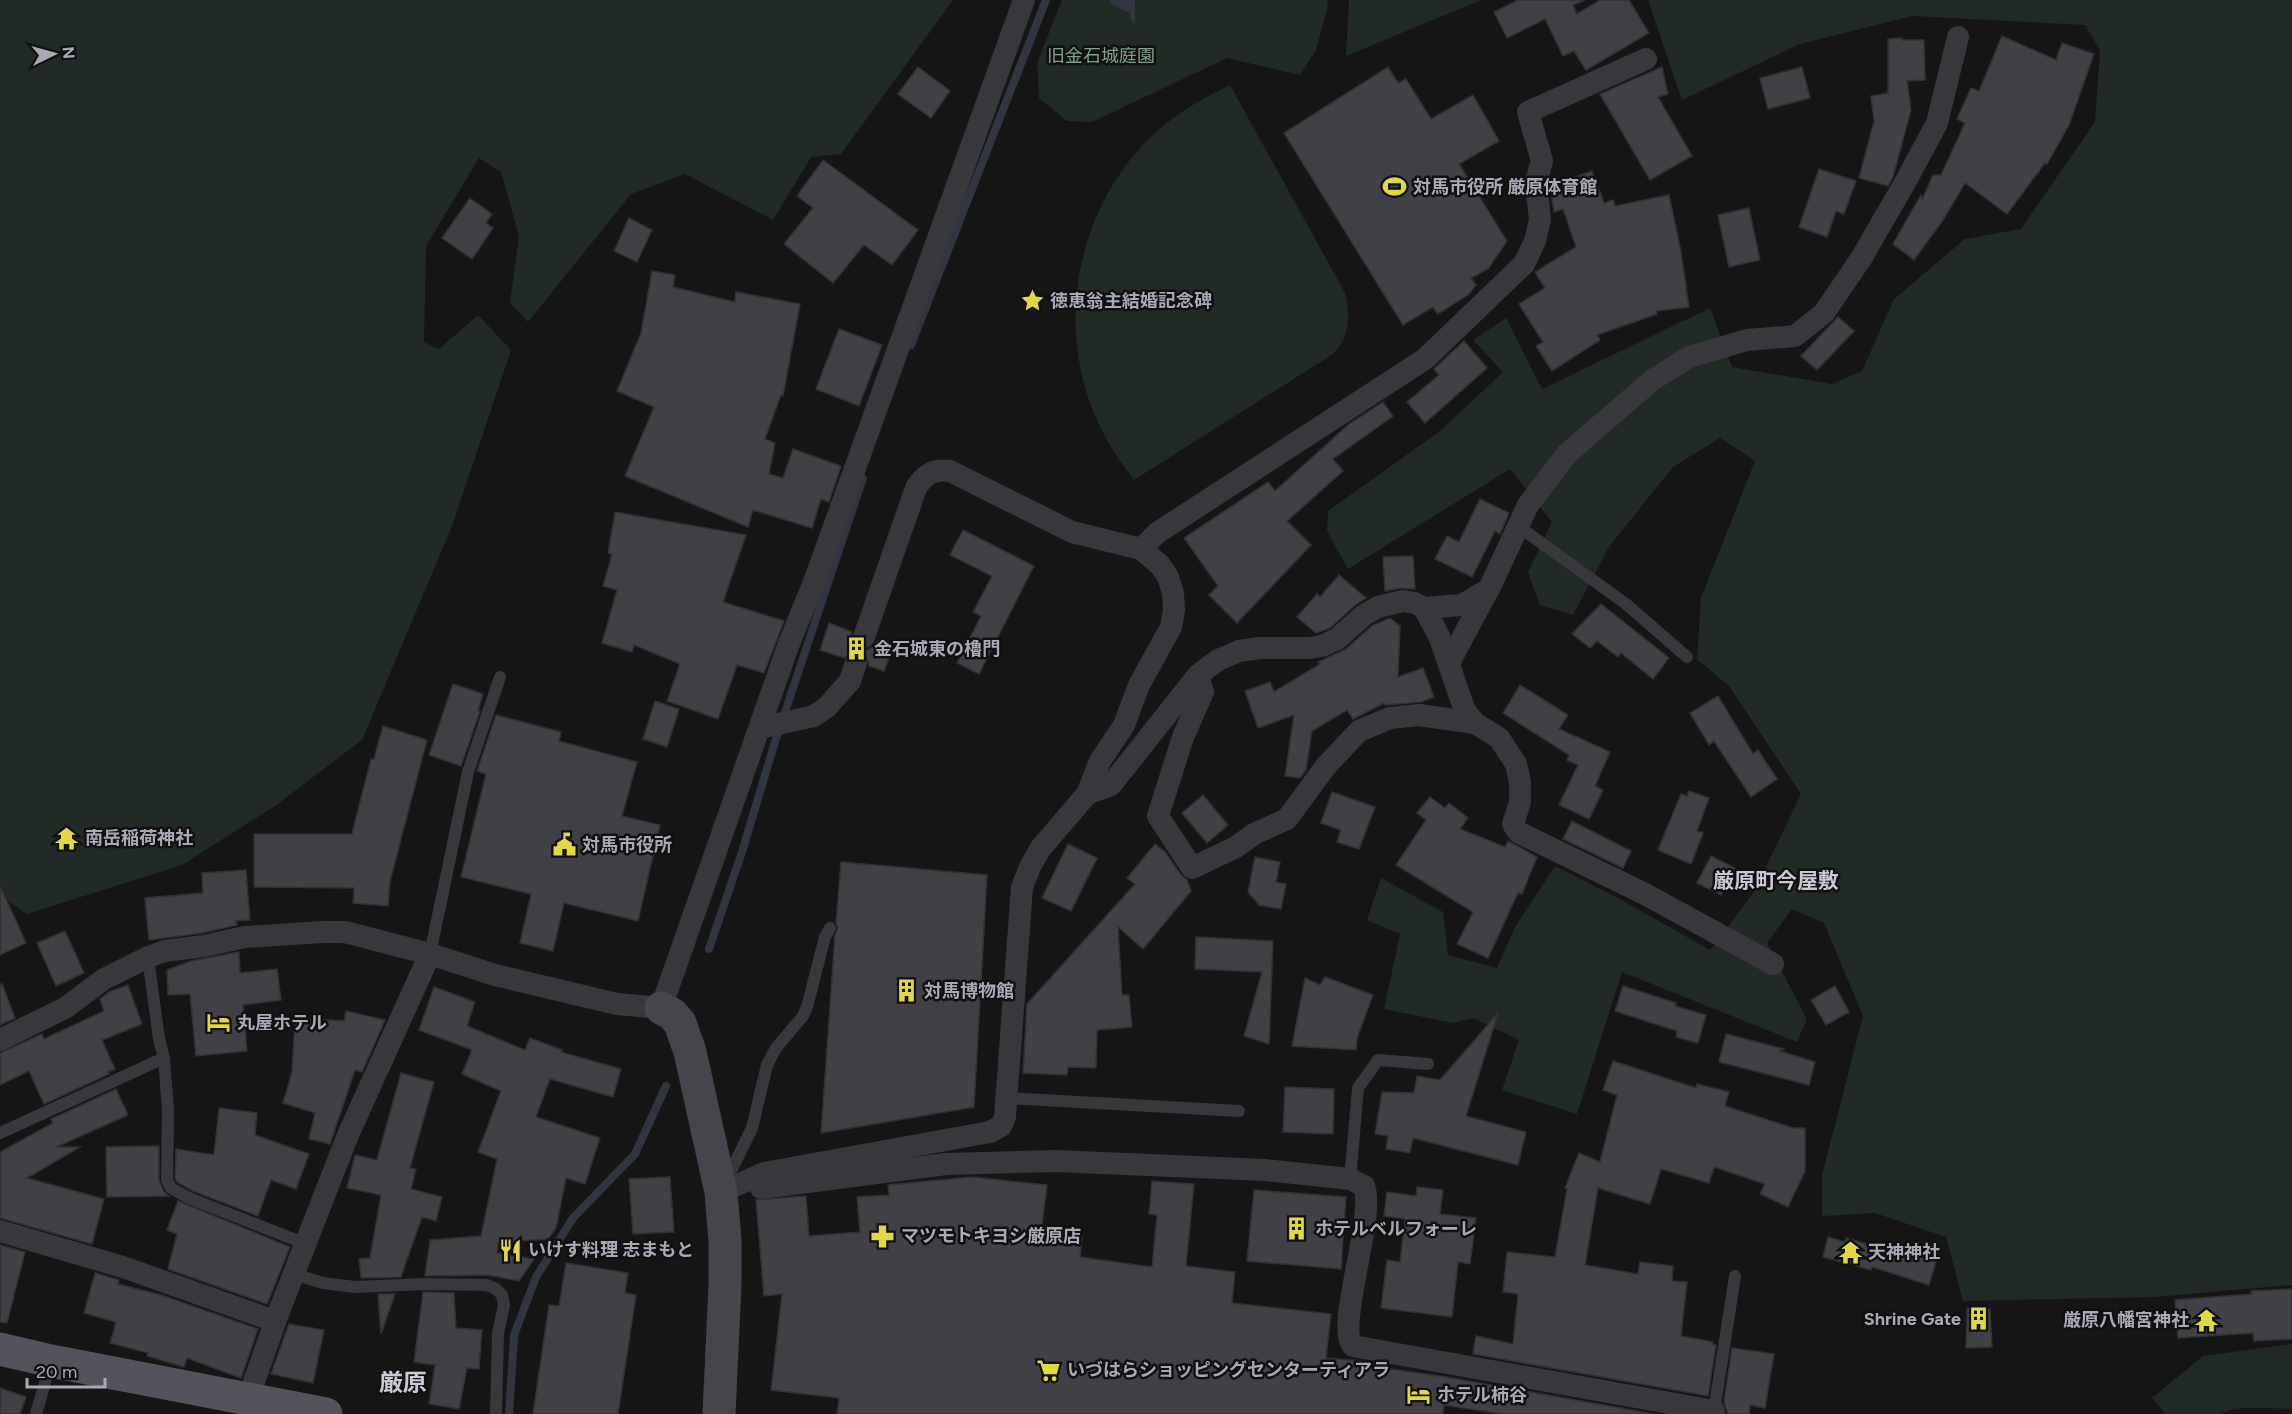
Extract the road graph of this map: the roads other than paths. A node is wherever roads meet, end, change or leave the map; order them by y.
1 (1024, 0) edge
2 (1958, 37) dead end
3 (1646, 59) dead end
4 (1518, 526) junction
5 (1141, 549) junction
6 (1489, 589) junction
7 (1424, 608) junction
8 (864, 637) dead end
9 (1687, 657) dead end
10 (856, 663) dead end
11 (1449, 663) junction
12 (1198, 675) junction
13 (500, 677) dead end
14 (1475, 723) junction
15 (760, 728) junction
16 (1087, 794) junction
17 (830, 928) dead end
18 (430, 954) junction
19 (148, 957) junction
20 (1773, 964) dead end
21 (661, 1008) junction
22 (0, 1040) edge
23 (164, 1059) junction
24 (1428, 1064) dead end
25 (1006, 1098) junction
26 (1239, 1111) dead end
27 (0, 1133) edge
28 (1350, 1179) junction
29 (721, 1192) junction
30 (0, 1230) edge
31 (306, 1244) junction
32 (294, 1274) junction
33 (1735, 1276) dead end
34 (269, 1319) dead end
35 (0, 1349) edge
36 (51, 1361) junction
37 (235, 1400) junction
38 (1714, 1412) edge
39 (36, 1414) edge
40 (326, 1414) edge
41 (496, 1414) edge
42 (719, 1414) edge

1 - 15 street
2 - 4 street
3 - 5 street
4 - 6 street
4 - 9 lane
5 - 8 street
5 - 16 street
6 - 7 street
6 - 11 street
7 - 11 street
7 - 12 street
10 - 15 street
11 - 14 street
12 - 14 street
12 - 16 street
13 - 18 lane
14 - 20 street
15 - 21 street
16 - 25 street
17 - 29 lane
18 - 19 street
18 - 21 street
18 - 31 street
19 - 22 street
19 - 23 lane
21 - 29 street
23 - 27 lane
23 - 31 lane
24 - 28 lane
25 - 26 lane
25 - 29 street
28 - 29 street
28 - 38 street
29 - 42 street
30 - 34 street
31 - 32 street
32 - 37 street
32 - 41 lane
33 - 38 lane
35 - 36 main road
36 - 37 main road
36 - 39 lane
37 - 40 main road

